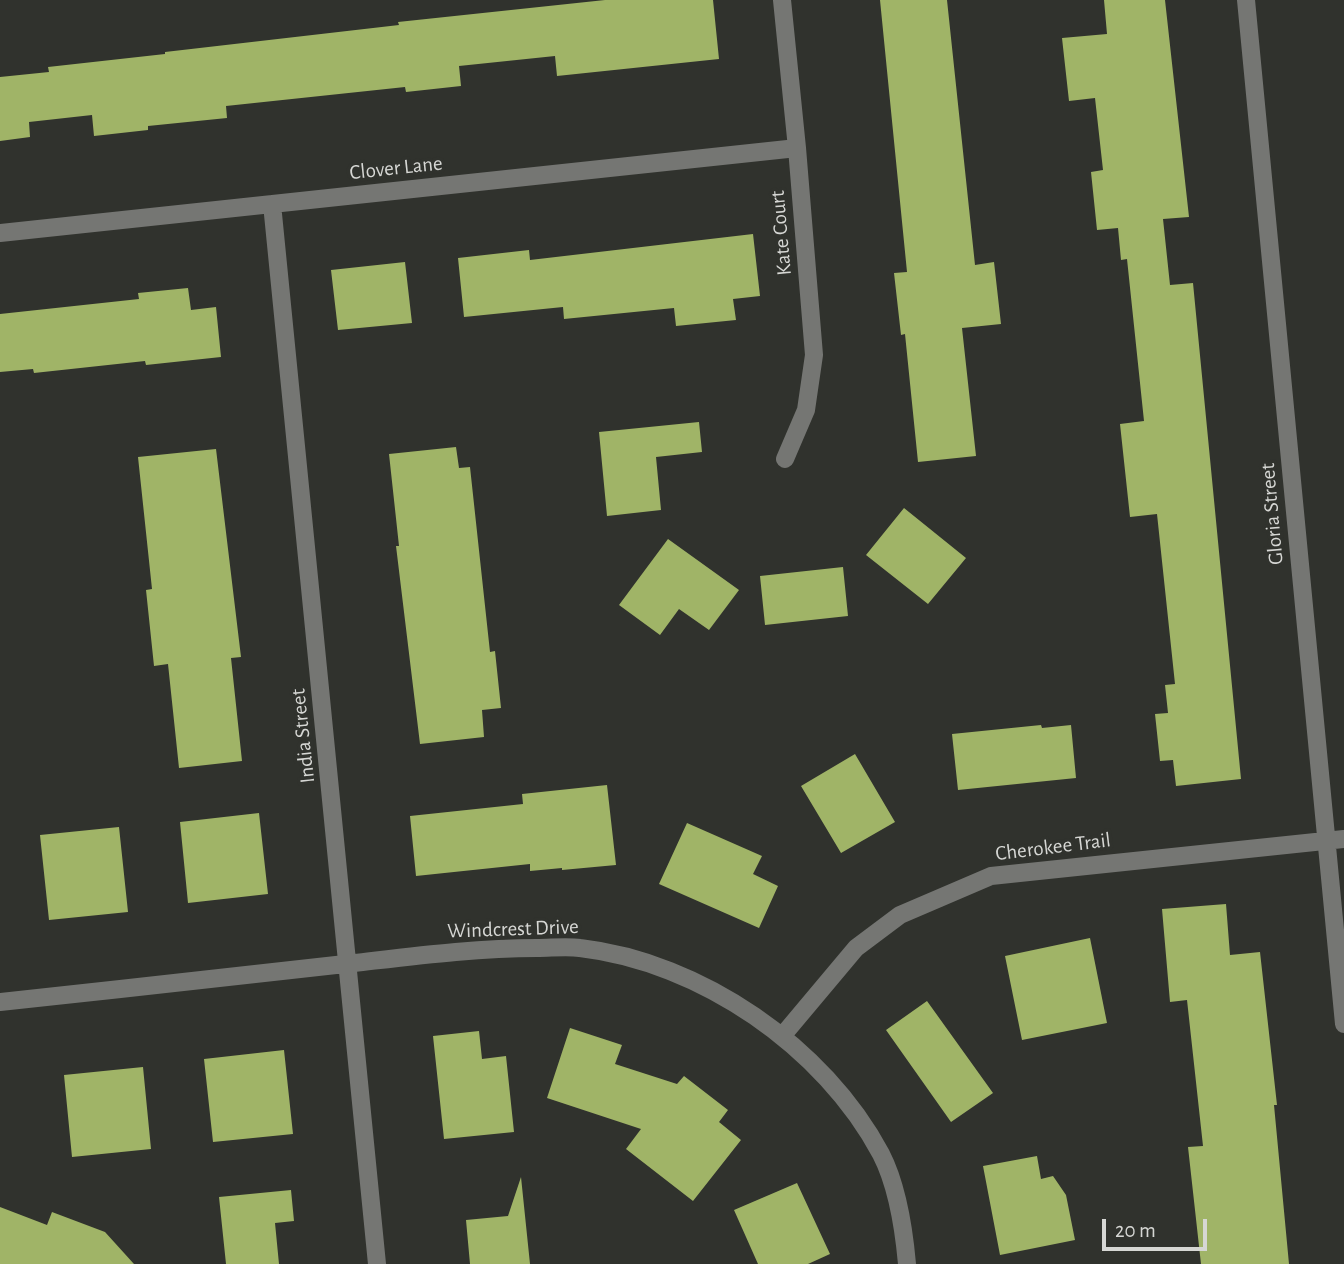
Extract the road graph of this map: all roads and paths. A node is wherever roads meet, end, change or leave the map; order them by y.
1 (782, 0) edge
2 (1246, 0) edge
3 (797, 148) junction
4 (272, 204) junction
5 (0, 233) edge
6 (785, 459) dead end
7 (1335, 840) edge
8 (349, 964) junction
9 (0, 1002) edge
10 (1344, 1024) edge
11 (783, 1035) junction
12 (377, 1264) edge
13 (907, 1264) edge

1 - 3 street, Kate Court
2 - 7 street, Gloria Street
3 - 4 street, Clover Lane
3 - 6 street, Kate Court
4 - 5 street, Clover Lane
4 - 8 street, India Street
7 - 10 street, Gloria Street
7 - 11 street, Cherokee Trail
8 - 9 street, Windcrest Drive
8 - 11 street, Windcrest Drive
8 - 12 street, India Street
11 - 13 street, Windcrest Drive

